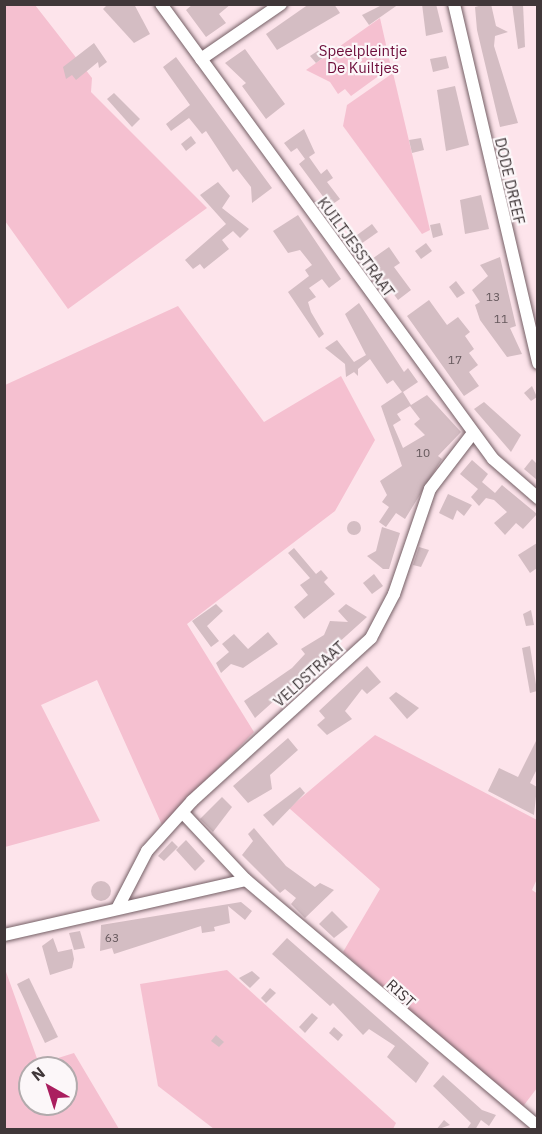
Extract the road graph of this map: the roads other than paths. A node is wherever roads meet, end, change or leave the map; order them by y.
1 (161, 4) edge
2 (281, 4) edge
3 (453, 4) edge
4 (201, 59) junction
5 (537, 363) edge
6 (473, 433) junction
7 (537, 498) edge
8 (183, 813) junction
9 (246, 880) junction
10 (118, 907) junction
11 (4, 935) edge
12 (537, 1127) edge

1 - 4 street, KUILTJESSTRAAT
2 - 4 street
3 - 5 street, DODE DREEF
4 - 6 street, KUILTJESSTRAAT
6 - 7 street, KUILTJESSTRAAT
6 - 8 street, VELDSTRAAT
8 - 9 street, RIST
8 - 10 street, VELDSTRAAT
9 - 10 street
9 - 12 street, RIST
10 - 11 street

